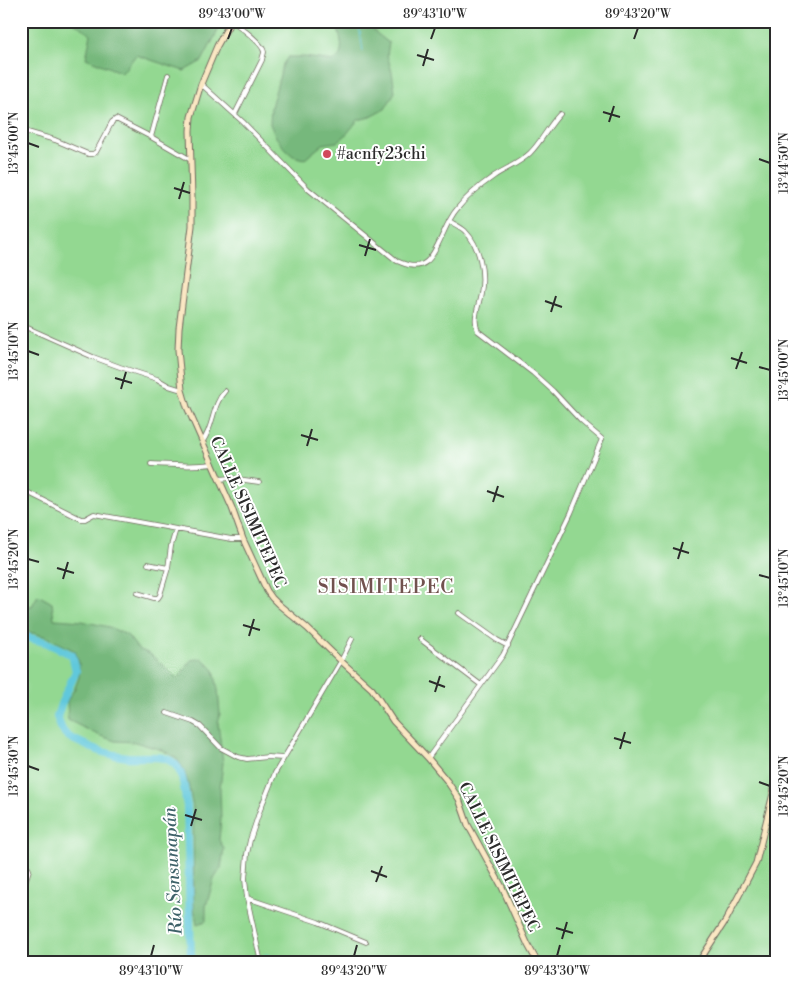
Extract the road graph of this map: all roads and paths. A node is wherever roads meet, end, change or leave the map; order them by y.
1 (232, 21) edge
2 (168, 75) dead end
3 (201, 84) junction
4 (235, 114) junction
5 (560, 114) dead end
6 (24, 131) dead end
7 (152, 137) junction
8 (191, 160) junction
9 (448, 221) junction
10 (21, 325) edge
11 (182, 390) junction
12 (225, 391) dead end
13 (203, 441) junction
14 (151, 464) dead end
15 (213, 464) junction
16 (220, 479) junction
17 (259, 482) dead end
18 (21, 489) edge
19 (176, 529) junction
20 (243, 539) junction
21 (148, 564) dead end
22 (168, 568) junction
23 (136, 593) dead end
24 (459, 613) dead end
25 (352, 639) dead end
26 (420, 639) dead end
27 (508, 646) junction
28 (341, 661) junction
29 (481, 684) junction
30 (167, 714) dead end
31 (283, 758) junction
32 (428, 758) junction
33 (777, 777) edge
34 (21, 865) edge
35 (21, 895) edge
36 (247, 898) junction
37 (366, 942) dead end
38 (260, 958) dead end
39 (538, 963) edge
40 (698, 963) edge

1 - 3 street, CALLE SISIMITEPEC
1 - 4 street
2 - 7 street
3 - 4 street
3 - 8 street, CALLE SISIMITEPEC
4 - 9 street
5 - 9 street
6 - 7 street
7 - 8 street
8 - 11 street, CALLE SISIMITEPEC
9 - 27 street
10 - 11 street
11 - 13 street, CALLE SISIMITEPEC
12 - 13 street
13 - 15 street, CALLE SISIMITEPEC
14 - 15 street
15 - 16 street, CALLE SISIMITEPEC
16 - 17 street
16 - 20 street, CALLE SISIMITEPEC
18 - 19 street
19 - 20 street
19 - 22 street
20 - 28 street, CALLE SISIMITEPEC
21 - 22 street
22 - 23 street
24 - 27 street
25 - 28 street
26 - 29 street
27 - 29 street
28 - 31 street
28 - 32 street, CALLE SISIMITEPEC
29 - 32 street
30 - 31 street
31 - 36 street
32 - 39 street, CALLE SISIMITEPEC
33 - 40 street
34 - 35 street
36 - 37 street
36 - 38 street

